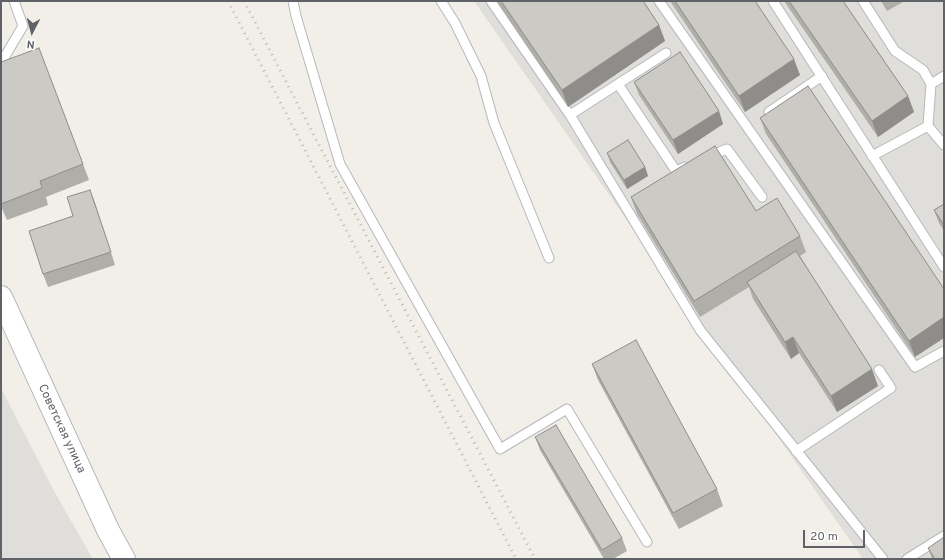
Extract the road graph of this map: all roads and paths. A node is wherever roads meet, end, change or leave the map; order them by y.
1 (14, 1) edge
2 (293, 1) edge
3 (440, 1) edge
4 (491, 1) edge
5 (658, 1) edge
6 (773, 1) edge
7 (862, 1) edge
8 (666, 53) dead end
9 (1, 63) edge
10 (822, 76) junction
11 (944, 76) edge
12 (618, 84) junction
13 (931, 84) junction
14 (770, 112) edge
15 (570, 115) junction
16 (928, 126) junction
17 (944, 145) edge
18 (872, 156) junction
19 (762, 197) dead end
20 (549, 258) dead end
21 (944, 267) edge
22 (1, 296) edge
23 (944, 351) edge
24 (879, 370) dead end
25 (796, 451) junction
26 (944, 536) edge
27 (647, 542) dead end
28 (124, 559) edge
29 (883, 559) edge
30 (907, 559) edge

1 - 9 lane
2 - 27 lane
3 - 20 lane
4 - 15 lane
5 - 23 lane
6 - 10 lane
7 - 13 lane
8 - 12 lane
10 - 14 lane
10 - 18 lane
11 - 13 lane
12 - 15 lane
12 - 19 lane
13 - 16 lane
15 - 25 lane
16 - 17 lane
16 - 18 lane
18 - 21 lane
22 - 28 street, Советская улица
24 - 25 lane
25 - 29 lane
26 - 30 lane

